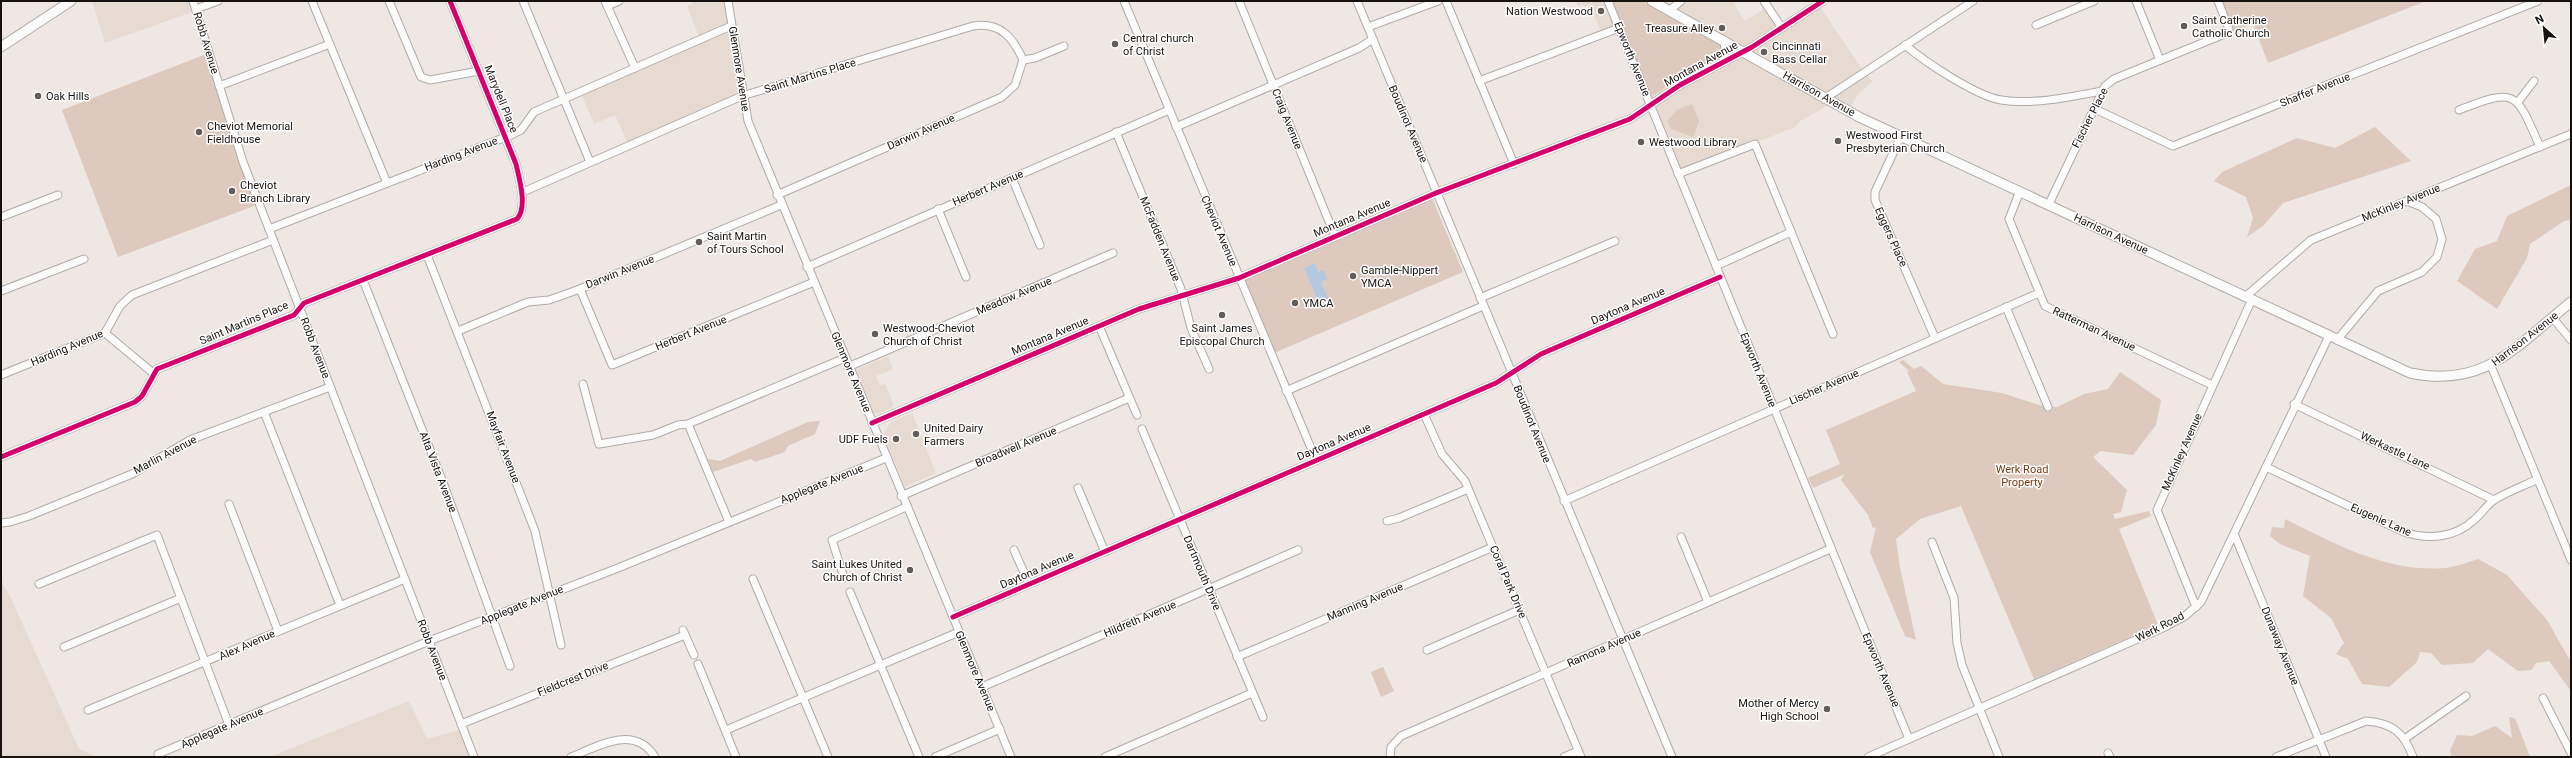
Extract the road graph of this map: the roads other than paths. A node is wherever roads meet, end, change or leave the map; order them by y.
1 (193, 1) edge
2 (218, 1) edge
3 (312, 1) edge
4 (389, 1) edge
5 (450, 1) edge
6 (523, 1) edge
7 (619, 1) edge
8 (728, 1) edge
9 (1124, 1) edge
10 (1239, 1) edge
11 (1357, 1) edge
12 (1438, 1) edge
13 (1446, 1) edge
14 (1608, 1) edge
15 (1652, 1) edge
16 (1681, 1) edge
17 (1764, 1) edge
18 (1823, 1) edge
19 (1973, 1) edge
20 (2094, 1) edge
21 (2136, 1) edge
22 (2218, 1) edge
23 (2538, 1) edge
24 (65, 3) edge
25 (606, 4) edge
26 (196, 9) junction
27 (1670, 10) junction
28 (2036, 25) dead end
29 (731, 26) junction
30 (1368, 27) junction
31 (1619, 28) junction
32 (1782, 28) junction
33 (1373, 39) junction
34 (1724, 40) junction
35 (330, 44) junction
36 (1905, 45) junction
37 (1064, 46) dead end
38 (1, 47) edge
39 (1744, 51) junction
40 (1023, 60) junction
41 (2160, 60) junction
42 (1723, 61) junction
43 (635, 68) junction
44 (479, 70) junction
45 (1479, 81) junction
46 (2534, 81) dead end
47 (1273, 85) junction
48 (219, 86) junction
49 (2102, 92) junction
50 (742, 96) junction
51 (564, 98) junction
52 (1824, 99) junction
53 (2518, 102) junction
54 (1651, 106) junction
55 (2093, 108) junction
56 (1169, 110) junction
57 (2459, 110) dead end
58 (1176, 127) junction
59 (1116, 132) junction
60 (2571, 134) edge
61 (1901, 136) junction
62 (506, 137) junction
63 (2540, 146) junction
64 (590, 162) junction
65 (1514, 164) junction
66 (1678, 174) junction
67 (1012, 178) junction
68 (387, 183) junction
69 (2020, 191) junction
70 (523, 192) junction
71 (1436, 193) junction
72 (777, 195) junction
73 (58, 196) dead end
74 (2407, 201) junction
75 (2049, 204) junction
76 (781, 205) junction
77 (521, 208) joint
78 (938, 209) junction
79 (1, 217) edge
80 (269, 229) junction
81 (1791, 232) junction
82 (1335, 236) junction
83 (273, 240) junction
84 (1615, 241) dead end
85 (1040, 245) dead end
86 (1113, 253) dead end
87 (428, 255) junction
88 (84, 259) dead end
89 (1716, 266) junction
90 (807, 267) junction
91 (1720, 276) junction
92 (966, 277) dead end
93 (1238, 278) junction
94 (363, 280) junction
95 (814, 282) junction
96 (580, 289) junction
97 (1, 291) edge
98 (2039, 293) junction
99 (1183, 296) junction
100 (1480, 298) junction
101 (2249, 298) junction
102 (2571, 302) edge
103 (1483, 306) junction
104 (2006, 307) junction
105 (299, 308) junction
106 (2552, 317) junction
107 (1099, 326) junction
108 (458, 331) junction
109 (105, 333) junction
110 (1833, 334) dead end
111 (1935, 338) junction
112 (2333, 338) junction
113 (2571, 340) edge
114 (845, 358) junction
115 (2491, 366) junction
116 (848, 367) junction
117 (1209, 370) dead end
118 (153, 373) junction
119 (1511, 373) junction
120 (1, 375) edge
121 (583, 384) dead end
122 (2212, 385) junction
123 (330, 387) junction
124 (1286, 391) junction
125 (1130, 398) junction
126 (2294, 404) junction
127 (2048, 407) dead end
128 (1774, 409) junction
129 (264, 412) junction
130 (1424, 414) junction
131 (1137, 415) dead end
132 (872, 423) junction
133 (688, 424) junction
134 (1142, 429) dead end
135 (1, 457) edge
136 (886, 458) junction
137 (1316, 460) junction
138 (2266, 467) junction
139 (2536, 480) junction
140 (1078, 488) dead end
141 (1468, 489) junction
142 (902, 496) junction
143 (2494, 500) junction
144 (1564, 501) junction
145 (229, 504) dead end
146 (906, 507) junction
147 (1179, 520) junction
148 (1387, 521) dead end
149 (729, 522) junction
150 (1, 523) edge
151 (2235, 536) junction
152 (1681, 537) dead end
153 (1932, 542) dead end
154 (1493, 547) junction
155 (2568, 547) edge
156 (1830, 549) junction
157 (1014, 550) dead end
158 (1298, 550) dead end
159 (1105, 552) junction
160 (2571, 560) edge
161 (844, 578) dead end
162 (405, 579) junction
163 (753, 579) dead end
164 (39, 584) dead end
165 (1029, 584) junction
166 (1208, 589) junction
167 (850, 592) dead end
168 (550, 594) junction
169 (181, 598) junction
170 (1708, 602) junction
171 (340, 605) junction
172 (2196, 607) junction
173 (1519, 610) junction
174 (492, 617) junction
175 (953, 617) junction
176 (278, 631) junction
177 (959, 632) junction
178 (1623, 640) junction
179 (429, 641) junction
180 (561, 645) dead end
181 (64, 647) dead end
182 (1427, 650) dead end
183 (694, 655) dead end
184 (1237, 657) junction
185 (205, 663) junction
186 (698, 664) dead end
187 (881, 665) junction
188 (510, 666) dead end
189 (1546, 674) junction
190 (982, 687) junction
191 (1252, 693) junction
192 (2466, 696) dead end
193 (803, 698) junction
194 (2543, 698) dead end
195 (1979, 709) junction
196 (88, 710) dead end
197 (1263, 717) dead end
198 (461, 724) junction
199 (229, 725) junction
200 (1000, 729) junction
201 (726, 730) junction
202 (2406, 738) junction
203 (1910, 739) junction
204 (2318, 739) junction
205 (2571, 753) edge
206 (158, 754) dead end
207 (1580, 754) edge
208 (474, 757) edge
209 (571, 757) edge
210 (655, 757) edge
211 (736, 757) edge
212 (828, 757) edge
213 (919, 757) edge
214 (935, 757) edge
215 (1011, 757) edge
216 (1105, 757) edge
217 (1390, 757) edge
218 (1564, 757) edge
219 (1672, 757) edge
220 (1868, 757) edge
221 (1999, 757) edge
222 (2276, 757) edge
223 (2326, 757) edge
224 (2413, 757) edge

1 - 26 street, Robb Avenue
2 - 26 street
3 - 35 street
4 - 44 street
5 - 44 street, Marydell Place
6 - 51 street
7 - 25 street
8 - 29 street, Glenmore Avenue
9 - 56 street, Cheviot Avenue
10 - 47 street, Craig Avenue
11 - 30 street, Boudinot Avenue
12 - 30 street
13 - 45 street
14 - 31 street, Epworth Avenue
15 - 27 main road, Harrison Avenue
16 - 27 street
17 - 32 street
18 - 32 street, Montana Avenue
19 - 36 street
20 - 28 street
21 - 41 street
22 - 41 street, Fischer Place
23 - 55 street, Shaffer Avenue
24 - 38 main road
25 - 43 street
26 - 48 street, Robb Avenue
27 - 34 main road, Harrison Avenue
29 - 43 street, Harding Avenue
29 - 50 street, Glenmore Avenue
30 - 33 street, Boudinot Avenue
31 - 45 street
31 - 54 street, Epworth Avenue
32 - 39 street, Montana Avenue
33 - 47 street
33 - 71 street, Boudinot Avenue
34 - 39 main road, Harrison Avenue
34 - 42 street
35 - 48 street
35 - 68 street
36 - 49 street
36 - 52 street
37 - 40 street
39 - 42 street, Montana Avenue
39 - 52 main road, Harrison Avenue
40 - 50 street, Saint Martins Place
40 - 72 street, Darwin Avenue
41 - 49 street, Fischer Place
42 - 54 street, Montana Avenue
43 - 51 street, Harding Avenue
44 - 62 street, Marydell Place
45 - 65 street
46 - 53 street
47 - 58 street
47 - 82 street, Craig Avenue
48 - 80 street, Robb Avenue
49 - 55 street, Fischer Place
50 - 64 street, Saint Martins Place
50 - 72 street, Glenmore Avenue
51 - 62 street, Harding Avenue
51 - 64 street
52 - 61 main road, Harrison Avenue
53 - 57 street
53 - 63 street
54 - 65 street, Montana Avenue
54 - 66 street, Epworth Avenue
55 - 75 street, Fischer Place
56 - 58 street, Cheviot Avenue
56 - 59 street, Herbert Avenue
58 - 93 street, Cheviot Avenue
59 - 67 street, Herbert Avenue
59 - 99 street, McFadden Avenue
60 - 63 street, McKinley Avenue
61 - 69 main road, Harrison Avenue
61 - 111 street, Eggers Place
62 - 68 street, Harding Avenue
62 - 70 street, Marydell Place
63 - 74 street, McKinley Avenue
64 - 70 street, Saint Martins Place
65 - 71 street, Montana Avenue
66 - 81 street
66 - 89 street, Epworth Avenue
67 - 78 street, Herbert Avenue
67 - 85 street
68 - 80 street, Harding Avenue
69 - 75 main road, Harrison Avenue
69 - 98 street, Ratterman Avenue
70 - 77 street, Marydell Place
71 - 82 street, Montana Avenue
71 - 100 street, Boudinot Avenue
72 - 76 street, Glenmore Avenue
73 - 79 street
74 - 101 street, McKinley Avenue
74 - 112 street, Werk Road
75 - 101 main road, Harrison Avenue
76 - 90 street, Glenmore Avenue
76 - 96 street, Darwin Avenue
77 - 87 street, Saint Martins Place
78 - 90 street, Herbert Avenue
78 - 92 street
80 - 83 street, Robb Avenue
81 - 89 street
81 - 110 street
82 - 93 street, Montana Avenue
83 - 105 street, Robb Avenue
83 - 109 street, Harding Avenue
84 - 100 street
86 - 116 street, Meadow Avenue
87 - 94 street, Saint Martins Place
87 - 108 street, Mayfair Avenue
88 - 97 street
89 - 91 street, Epworth Avenue
90 - 95 street, Glenmore Avenue
91 - 119 street, Daytona Avenue
91 - 128 street, Epworth Avenue
93 - 99 street, Montana Avenue
93 - 124 street, Cheviot Avenue
94 - 105 street, Saint Martins Place
94 - 174 street, Alta Vista Avenue
95 - 96 street, Herbert Avenue
95 - 114 street, Glenmore Avenue
96 - 108 street, Darwin Avenue
98 - 104 street, Lischer Avenue
98 - 122 street, Ratterman Avenue
99 - 107 street, Montana Avenue
99 - 117 street, McFadden Avenue
100 - 103 street, Boudinot Avenue
101 - 112 main road, Harrison Avenue
101 - 122 street, McKinley Avenue
102 - 106 main road, Harrison Avenue
103 - 119 street, Boudinot Avenue
103 - 124 street
104 - 111 street, Lischer Avenue
104 - 127 street
105 - 118 street, Saint Martins Place
105 - 123 street, Robb Avenue
106 - 113 street
106 - 115 main road, Harrison Avenue
107 - 125 street
107 - 132 street, Montana Avenue
108 - 168 street, Mayfair Avenue
109 - 118 street
109 - 120 street, Harding Avenue
111 - 128 street, Lischer Avenue
112 - 115 main road, Harrison Avenue
112 - 126 street, Werk Road
114 - 116 street, Glenmore Avenue
114 - 133 street
115 - 139 street
116 - 132 street, Glenmore Avenue
118 - 135 street
119 - 130 street, Daytona Avenue
119 - 144 street, Boudinot Avenue
121 - 133 street
122 - 172 street, McKinley Avenue
123 - 129 street, Marlin Avenue
123 - 162 street, Robb Avenue
124 - 137 street, Cheviot Avenue
125 - 131 street
125 - 142 street, Broadwell Avenue
126 - 138 street, Werk Road
126 - 143 street, Werkastle Lane
128 - 144 street, Lischer Avenue
128 - 156 street, Epworth Avenue
129 - 150 street, Marlin Avenue
129 - 171 street
130 - 137 street, Daytona Avenue
130 - 141 street, Coral Park Drive
132 - 136 street, Glenmore Avenue
133 - 149 street
134 - 147 street, Dartmouth Drive
136 - 142 street, Glenmore Avenue
136 - 149 street, Applegate Avenue
137 - 147 street, Daytona Avenue
138 - 143 street, Eugenie Lane
138 - 151 street, Werk Road
139 - 143 street, Eugenie Lane
139 - 155 street
140 - 159 street
141 - 148 street
141 - 154 street, Coral Park Drive
142 - 146 street, Glenmore Avenue
144 - 178 street, Boudinot Avenue
145 - 176 street
146 - 161 street
146 - 175 street, Glenmore Avenue
147 - 159 street, Daytona Avenue
147 - 166 street, Dartmouth Drive
149 - 168 street, Applegate Avenue
151 - 172 street, Werk Road
151 - 204 street, Dunaway Avenue
152 - 170 street
153 - 195 street
154 - 173 street, Coral Park Drive
154 - 184 street, Manning Avenue
155 - 160 street
156 - 170 street, Ramona Avenue
156 - 203 street, Epworth Avenue
157 - 165 street
158 - 166 street, Hildreth Avenue
159 - 165 street, Daytona Avenue
162 - 171 street, Alex Avenue
162 - 179 street, Robb Avenue
163 - 193 street
164 - 169 street
165 - 175 street, Daytona Avenue
166 - 184 street, Dartmouth Drive
166 - 190 street, Hildreth Avenue
167 - 187 street
168 - 174 street, Applegate Avenue
168 - 180 street, Mayfair Avenue
169 - 181 street
169 - 185 street
170 - 178 street, Ramona Avenue
171 - 176 street, Alex Avenue
172 - 195 street, Werk Road
173 - 182 street
173 - 189 street, Coral Park Drive
174 - 179 street, Applegate Avenue
174 - 188 street, Alta Vista Avenue
175 - 177 street, Glenmore Avenue
176 - 185 street, Alex Avenue
177 - 187 street
177 - 190 street, Glenmore Avenue
178 - 189 street, Ramona Avenue
178 - 219 street, Boudinot Avenue
179 - 198 street, Robb Avenue
179 - 199 street, Applegate Avenue
183 - 198 street, Fieldcrest Drive
184 - 191 street, Dartmouth Drive
185 - 196 street, Alex Avenue
185 - 199 street
186 - 201 street
187 - 193 street
187 - 213 street
189 - 207 street, Coral Park Drive
189 - 217 street, Ramona Avenue
190 - 200 street, Glenmore Avenue
191 - 197 street, Dartmouth Drive
191 - 216 street
192 - 202 street
193 - 201 street
193 - 212 street
194 - 205 street
195 - 203 street, Werk Road
195 - 221 street
198 - 208 street, Robb Avenue
199 - 206 street, Applegate Avenue
200 - 214 street
200 - 215 street, Glenmore Avenue
201 - 211 street
202 - 204 street
202 - 224 street
203 - 220 street, Werk Road
204 - 222 street
204 - 223 street, Dunaway Avenue
207 - 218 street
209 - 210 street

